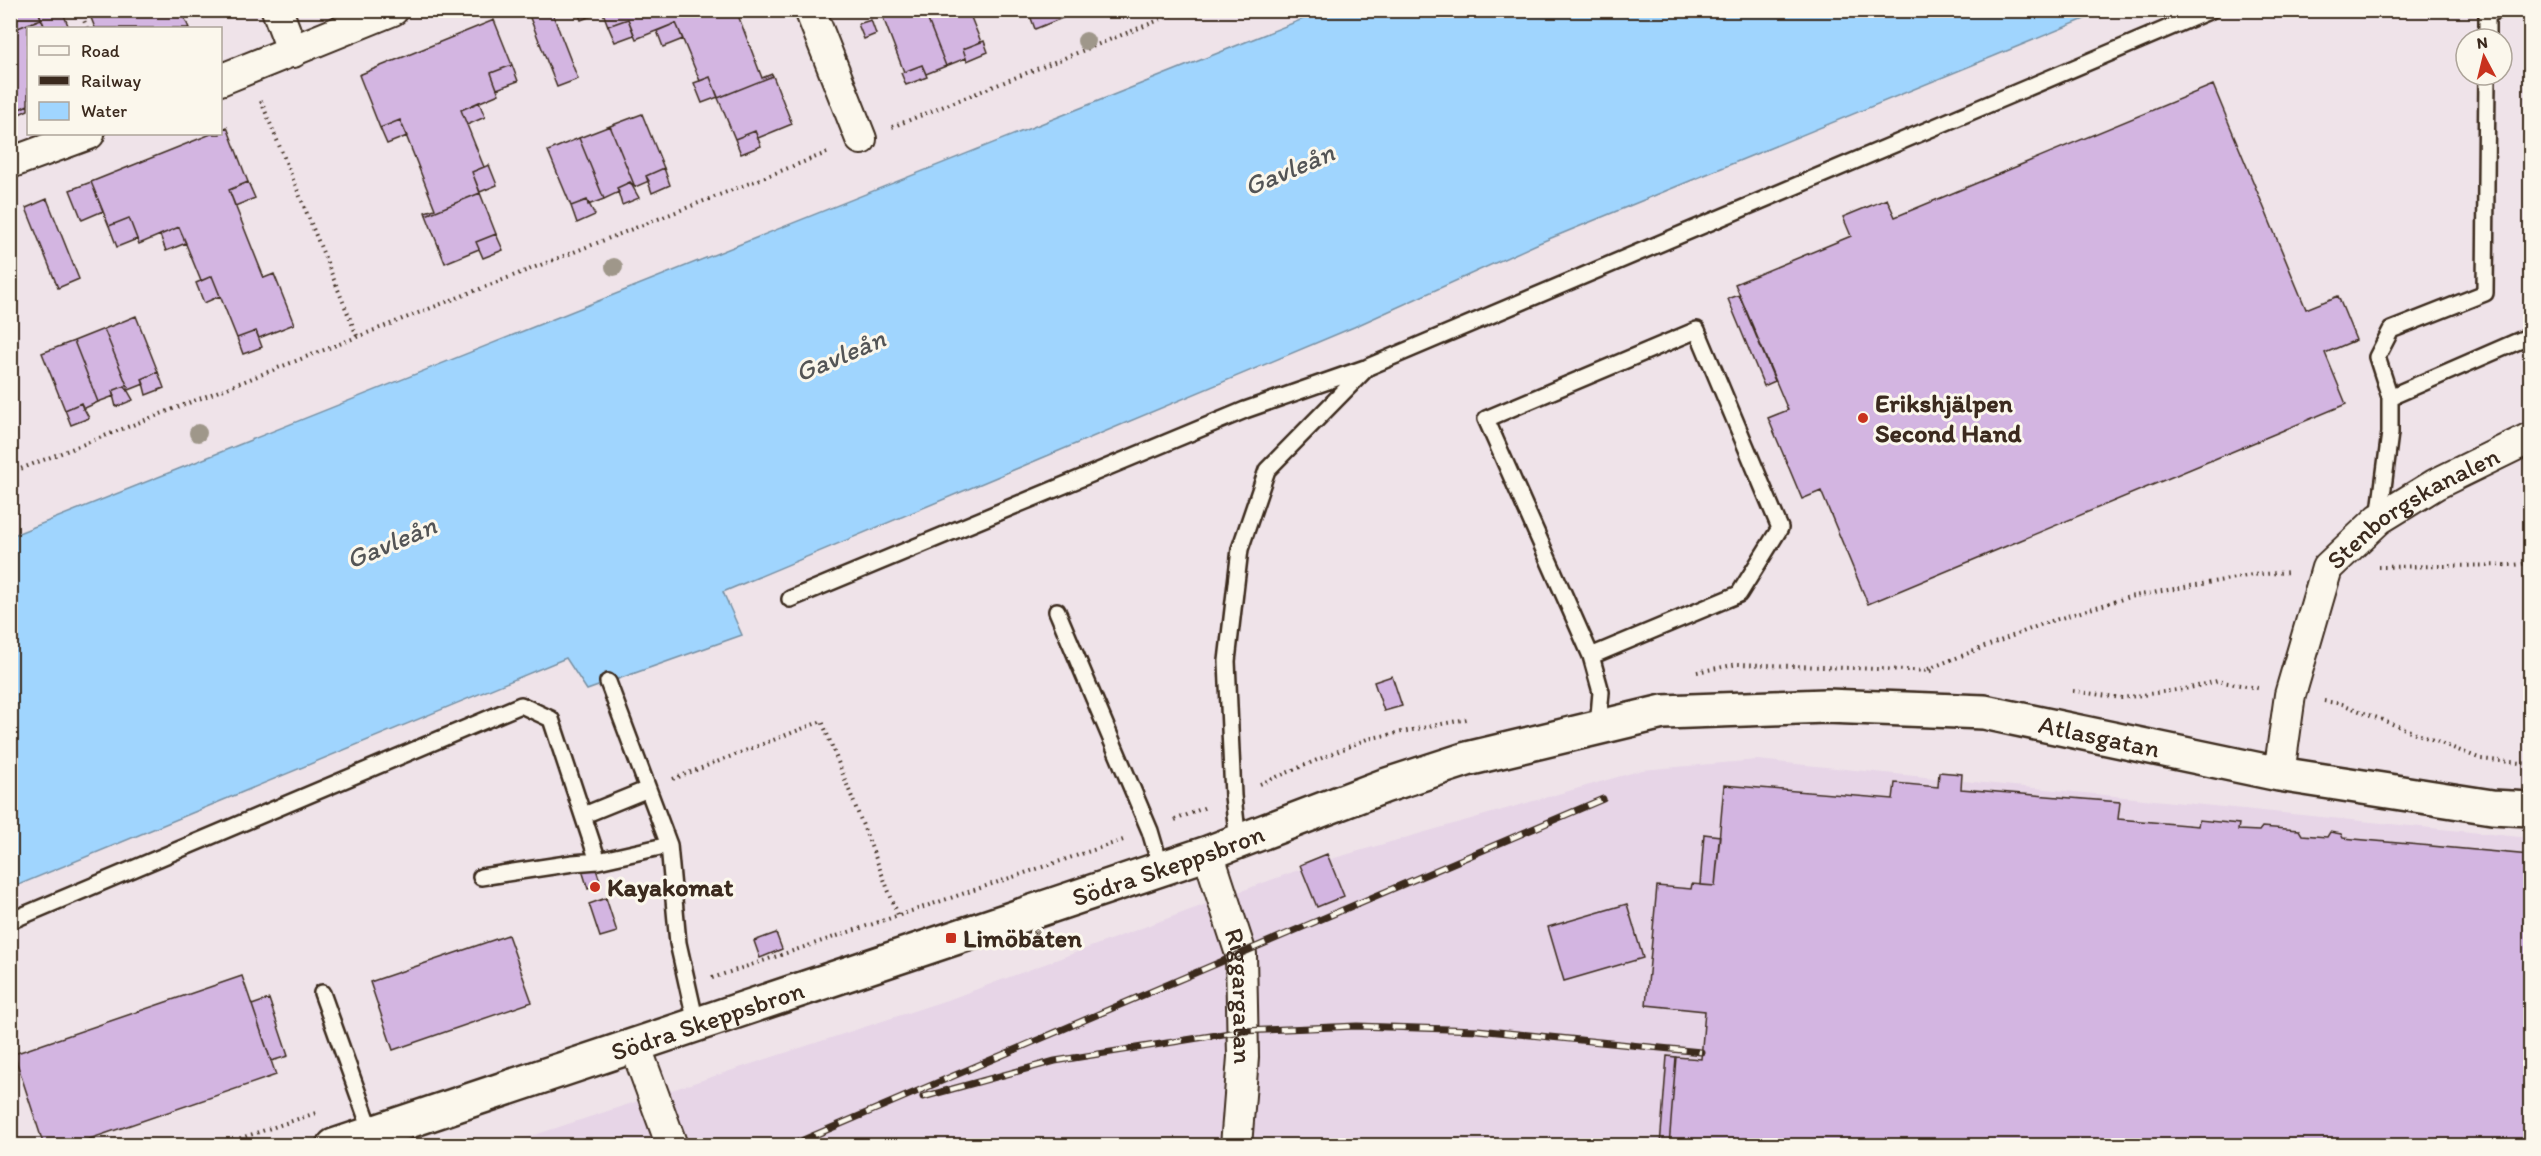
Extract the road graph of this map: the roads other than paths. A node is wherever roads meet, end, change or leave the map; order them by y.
1 (277, 10) edge
2 (393, 10) edge
3 (810, 10) edge
4 (2211, 10) edge
5 (2498, 10) edge
6 (2487, 27) edge
7 (293, 52) junction
8 (222, 79) edge
9 (2487, 87) edge
10 (85, 135) edge
11 (861, 139) road end
12 (10, 163) edge
13 (2530, 336) edge
14 (1368, 367) junction
15 (2390, 397) junction
16 (2530, 438) edge
17 (2379, 519) junction
18 (790, 599) dead end
19 (1057, 611) dead end
20 (1591, 656) junction
21 (608, 682) dead end
22 (1663, 712) joint
23 (1598, 727) junction
24 (2279, 774) junction
25 (648, 789) junction
26 (2530, 809) edge
27 (584, 815) junction
28 (1238, 842) junction
29 (669, 845) junction
30 (1208, 853) junction
31 (598, 861) junction
32 (1161, 868) junction
33 (481, 877) dead end
34 (10, 921) edge
35 (322, 993) dead end
36 (696, 1023) junction
37 (635, 1045) junction
38 (372, 1133) junction
39 (334, 1146) edge
40 (672, 1146) edge
41 (1236, 1146) edge

1 - 7 street
2 - 7 street
3 - 11 street
4 - 14 lane
5 - 6 lane
7 - 8 street
9 - 15 lane
10 - 12 street
13 - 15 lane
14 - 18 lane
14 - 28 lane
15 - 17 lane
16 - 17 street, Stenborgskanalen
17 - 24 street, Stenborgskanalen
19 - 32 lane
20 - 20 lane
20 - 23 lane
21 - 25 lane
22 - 23 street, Södra Skeppsbron
22 - 24 street, Atlasgatan
23 - 28 street, Södra Skeppsbron
24 - 26 street, Atlasgatan
25 - 27 lane
25 - 29 lane
27 - 31 lane
27 - 34 lane
28 - 30 street, Södra Skeppsbron
29 - 31 lane
29 - 36 lane
30 - 32 street, Södra Skeppsbron
30 - 41 street, Riggargatan
31 - 33 lane
32 - 36 street, Södra Skeppsbron
35 - 38 lane
36 - 37 street, Södra Skeppsbron
37 - 38 street, Södra Skeppsbron
37 - 40 street
38 - 39 street, Södra Skeppsbron

